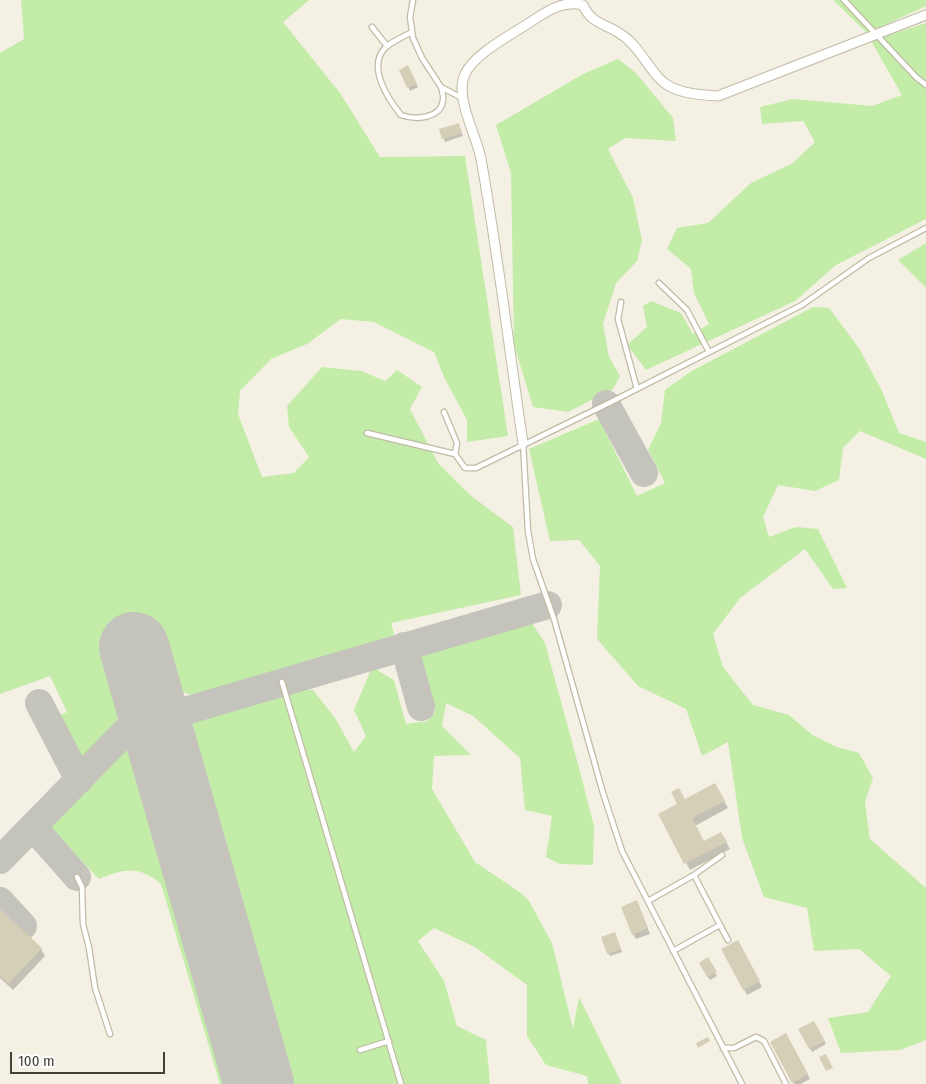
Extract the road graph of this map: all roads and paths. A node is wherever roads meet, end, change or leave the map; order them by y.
1 (413, 0) edge
2 (844, 0) edge
3 (582, 3) edge
4 (926, 15) edge
5 (372, 26) dead end
6 (412, 32) junction
7 (877, 34) junction
8 (387, 46) junction
9 (926, 85) edge
10 (441, 87) junction
11 (464, 100) junction
12 (926, 228) edge
13 (659, 283) dead end
14 (621, 302) dead end
15 (709, 352) junction
16 (637, 389) junction
17 (444, 412) dead end
18 (367, 434) dead end
19 (523, 443) junction
20 (455, 454) junction
21 (282, 682) dead end
22 (722, 855) dead end
23 (694, 875) junction
24 (77, 877) dead end
25 (648, 901) junction
26 (720, 925) junction
27 (728, 940) dead end
28 (674, 951) junction
29 (110, 1034) dead end
30 (389, 1041) junction
31 (723, 1048) junction
32 (360, 1050) dead end
33 (401, 1084) edge
34 (742, 1084) edge
35 (786, 1084) edge

1 - 6 lane
2 - 7 lane
3 - 7 street
3 - 11 street
4 - 7 street
5 - 8 lane
6 - 8 lane
6 - 10 lane
7 - 9 lane
8 - 10 lane
10 - 11 lane
11 - 19 street
12 - 15 lane
13 - 15 lane
14 - 16 lane
15 - 16 lane
16 - 19 lane
17 - 20 lane
18 - 20 lane
19 - 20 lane
19 - 25 lane
21 - 30 lane
22 - 23 lane
23 - 25 lane
23 - 26 lane
24 - 29 lane
25 - 28 lane
26 - 27 lane
26 - 28 lane
28 - 31 lane
30 - 32 lane
30 - 33 lane
31 - 34 lane
31 - 35 lane

